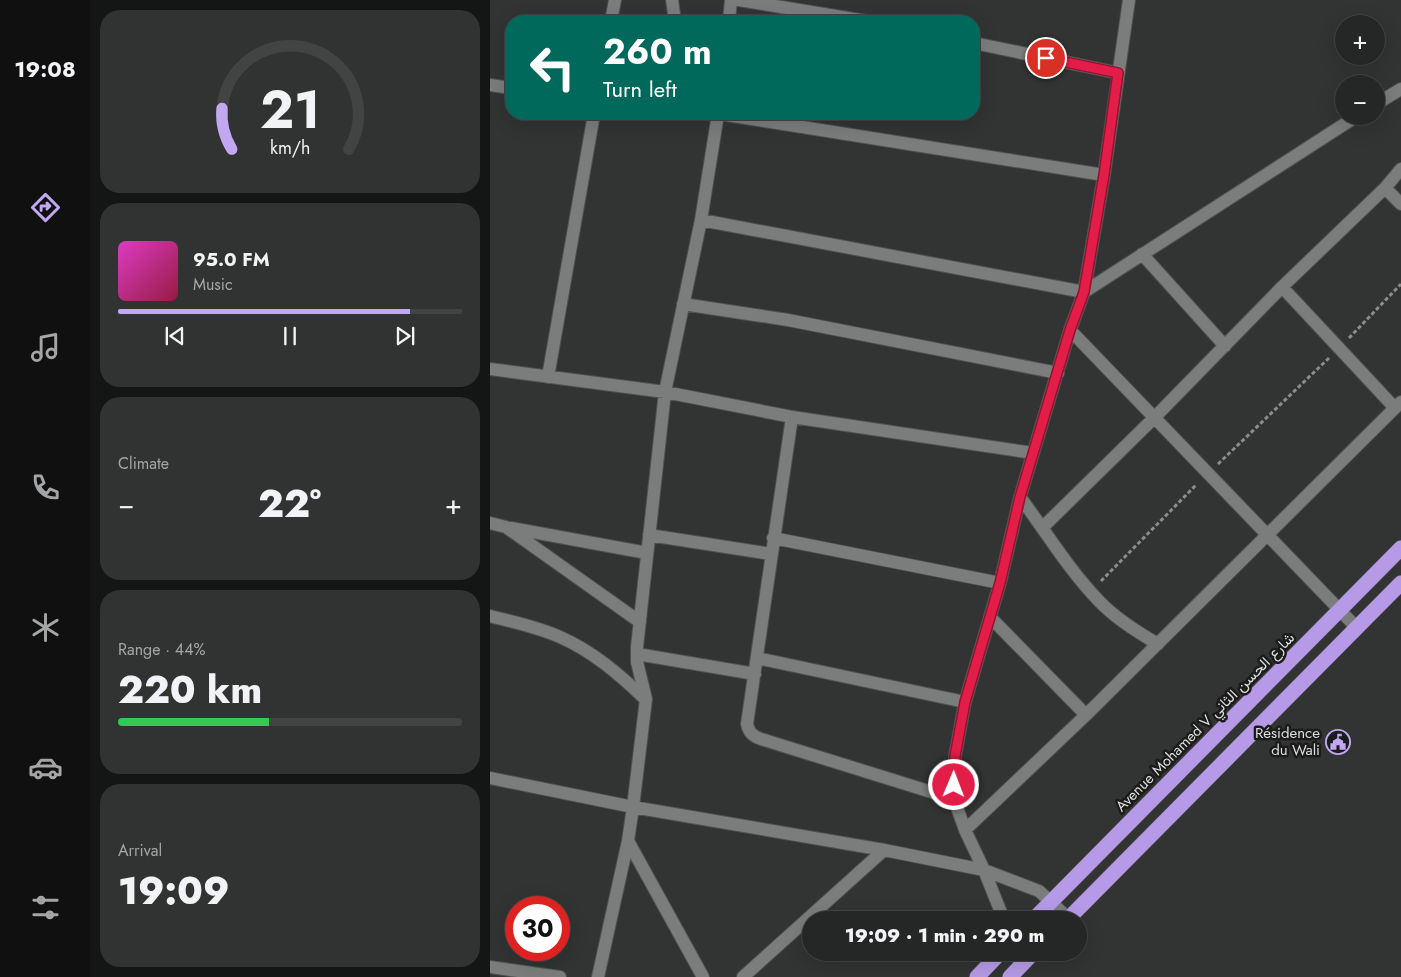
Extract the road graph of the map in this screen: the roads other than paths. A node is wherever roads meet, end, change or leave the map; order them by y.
1 (615, 0) edge
2 (672, 0) edge
3 (732, 0) edge
4 (739, 0) edge
5 (1129, 0) edge
6 (612, 15) edge
7 (675, 15) edge
8 (730, 15) edge
9 (830, 15) edge
10 (980, 44) edge
11 (1118, 73) junction
12 (490, 85) edge
13 (505, 87) edge
14 (1401, 89) edge
15 (1385, 99) edge
16 (593, 120) edge
17 (718, 120) edge
18 (757, 120) edge
19 (1343, 125) edge
20 (1401, 169) edge
21 (1104, 175) junction
22 (1385, 188) junction
23 (1401, 204) edge
24 (701, 220) junction
25 (1142, 254) junction
26 (1282, 287) junction
27 (1084, 292) junction
28 (683, 304) junction
29 (1070, 330) junction
30 (1225, 346) junction
31 (490, 369) edge
32 (1058, 373) junction
33 (548, 377) junction
34 (664, 392) junction
35 (1398, 405) edge
36 (792, 416) junction
37 (1154, 418) junction
38 (1033, 453) junction
39 (1020, 497) junction
40 (490, 523) edge
41 (506, 527) junction
42 (1042, 528) junction
43 (649, 535) junction
44 (1267, 535) junction
45 (773, 538) junction
46 (1401, 548) edge
47 (647, 553) junction
48 (771, 554) junction
49 (1000, 583) junction
50 (1401, 583) edge
51 (1340, 610) junction
52 (490, 616) edge
53 (990, 618) junction
54 (640, 622) junction
55 (1357, 628) junction
56 (1158, 644) junction
57 (637, 654) junction
58 (757, 658) junction
59 (754, 674) junction
60 (646, 699) junction
61 (965, 702) junction
62 (1086, 715) junction
63 (490, 778) edge
64 (954, 799) junction
65 (633, 807) junction
66 (965, 830) junction
67 (628, 841) junction
68 (884, 850) junction
69 (984, 870) junction
70 (1051, 902) junction
71 (1000, 911) edge
72 (1042, 911) edge
73 (1059, 911) edge
74 (1075, 911) edge
75 (992, 961) edge
76 (1025, 961) edge
77 (490, 967) edge
78 (560, 977) edge
79 (598, 977) edge
80 (703, 977) edge
81 (743, 977) edge
82 (977, 977) edge
83 (1010, 977) edge

1 - 6 street
2 - 7 street
3 - 8 street
4 - 9 street
5 - 11 street
10 - 11 street
11 - 21 street
12 - 13 street
14 - 15 street
16 - 33 street
17 - 24 street
18 - 21 street
19 - 25 street
20 - 22 street
21 - 27 street
22 - 23 street
22 - 26 street
24 - 27 street
24 - 28 street
25 - 27 street
25 - 30 street
26 - 30 street
26 - 35 street
27 - 29 street
28 - 32 street
28 - 34 street
29 - 32 street
29 - 37 street
30 - 37 street
31 - 33 street
32 - 38 street
33 - 34 street
34 - 36 street
34 - 43 street
35 - 44 street
36 - 38 street
36 - 45 street
37 - 42 street
37 - 44 street
38 - 39 street
39 - 42 street
39 - 49 street
40 - 41 street
41 - 47 street
41 - 54 street
42 - 56 street
43 - 47 street
43 - 48 street
44 - 51 street
44 - 56 street
45 - 48 street
45 - 49 street
46 - 51 highway, Avenue Mohamed V شارع الحسن الثاني
47 - 54 street
48 - 58 street
49 - 53 street
50 - 55 highway
51 - 55 street
51 - 70 highway, Avenue Mohamed V شارع الحسن الثاني
52 - 60 street
53 - 61 street
53 - 62 street
54 - 57 street
55 - 74 highway
56 - 62 street
57 - 59 street
57 - 60 street
58 - 59 street
58 - 61 street
59 - 64 street
60 - 65 street
61 - 64 street
62 - 66 street
63 - 65 street
64 - 66 street
65 - 67 street
65 - 68 street
66 - 69 street
67 - 79 street
67 - 80 street
68 - 69 street
68 - 81 street
69 - 70 street
69 - 71 street
70 - 72 highway, Avenue Mohamed V شارع الحسن الثاني
70 - 73 street
75 - 82 highway
76 - 83 highway
77 - 78 street

